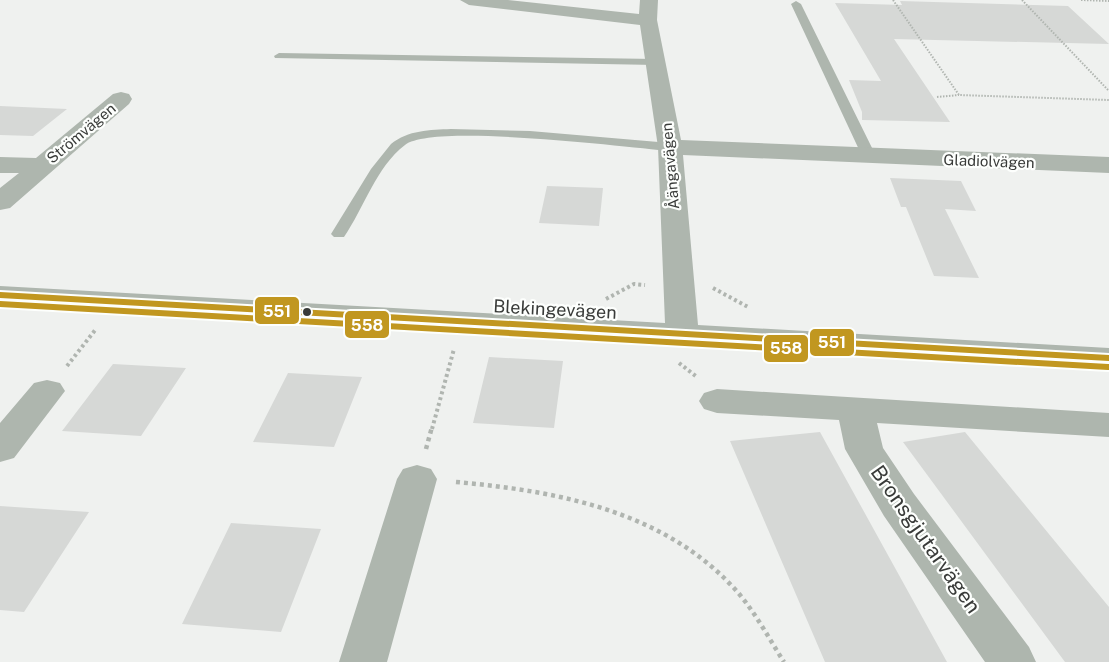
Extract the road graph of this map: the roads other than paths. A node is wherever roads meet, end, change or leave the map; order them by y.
1 (469, 0) edge
2 (796, 4) dead end
3 (649, 10) edge
4 (279, 56) dead end
5 (656, 62) junction
6 (121, 99) dead end
7 (670, 147) junction
8 (869, 156) junction
9 (0, 165) edge
10 (1109, 165) edge
11 (41, 166) junction
12 (0, 202) edge
13 (339, 234) dead end
14 (0, 278) edge
15 (0, 295) edge
16 (678, 335) junction
17 (1109, 340) edge
18 (1109, 358) edge
19 (47, 391) road end
20 (717, 401) road end
21 (855, 409) junction
22 (1109, 425) edge
23 (0, 449) edge
24 (417, 479) road end
25 (363, 662) edge
26 (1011, 662) edge

1 - 3 street
2 - 8 lane
3 - 5 street, Åängavägen
4 - 5 lane
5 - 7 street, Åängavägen
6 - 11 street, Strömvägen
7 - 8 street, Gladiolvägen
7 - 13 lane
7 - 16 street, Åängavägen
8 - 10 street, Gladiolvägen
9 - 11 street, Strömvägen
11 - 12 street, Strömvägen
14 - 16 street, Blekingevägen
15 - 16 street, Blekingevägen
16 - 17 street, Blekingevägen
16 - 18 street, Blekingevägen
19 - 23 street
20 - 21 street
21 - 22 street
21 - 26 street, Bronsgjutarvägen
24 - 25 street

